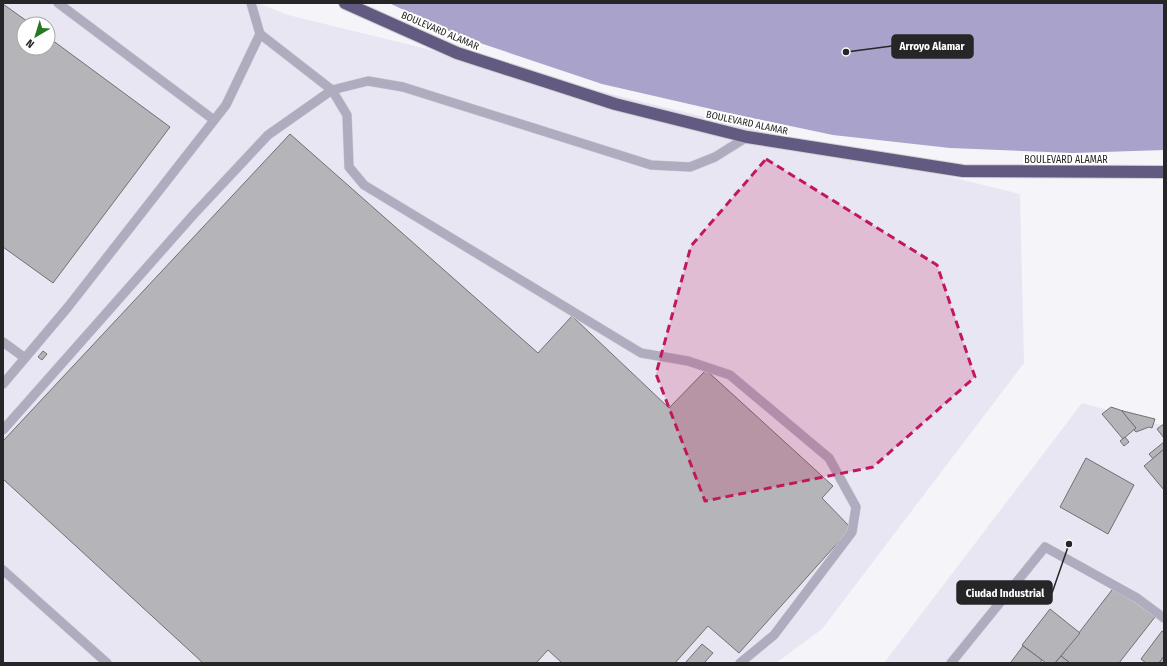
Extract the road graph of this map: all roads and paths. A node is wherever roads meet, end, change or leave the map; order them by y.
1 (58, 3) edge
2 (251, 3) edge
3 (345, 3) edge
4 (260, 34) junction
5 (332, 90) junction
6 (214, 120) junction
7 (747, 137) junction
8 (1164, 172) edge
9 (3, 342) edge
10 (25, 358) junction
11 (3, 384) edge
12 (3, 430) edge
13 (3, 570) edge
14 (1164, 618) edge
15 (107, 663) edge
16 (740, 663) edge
17 (951, 663) edge

1 - 6 lane
2 - 4 lane
3 - 7 highway, BOULEVARD ALAMAR
4 - 5 lane
4 - 6 lane
5 - 7 lane
5 - 12 lane
5 - 16 lane
6 - 10 lane
7 - 8 highway, BOULEVARD ALAMAR
9 - 10 lane
10 - 11 lane
13 - 15 lane
14 - 17 lane

